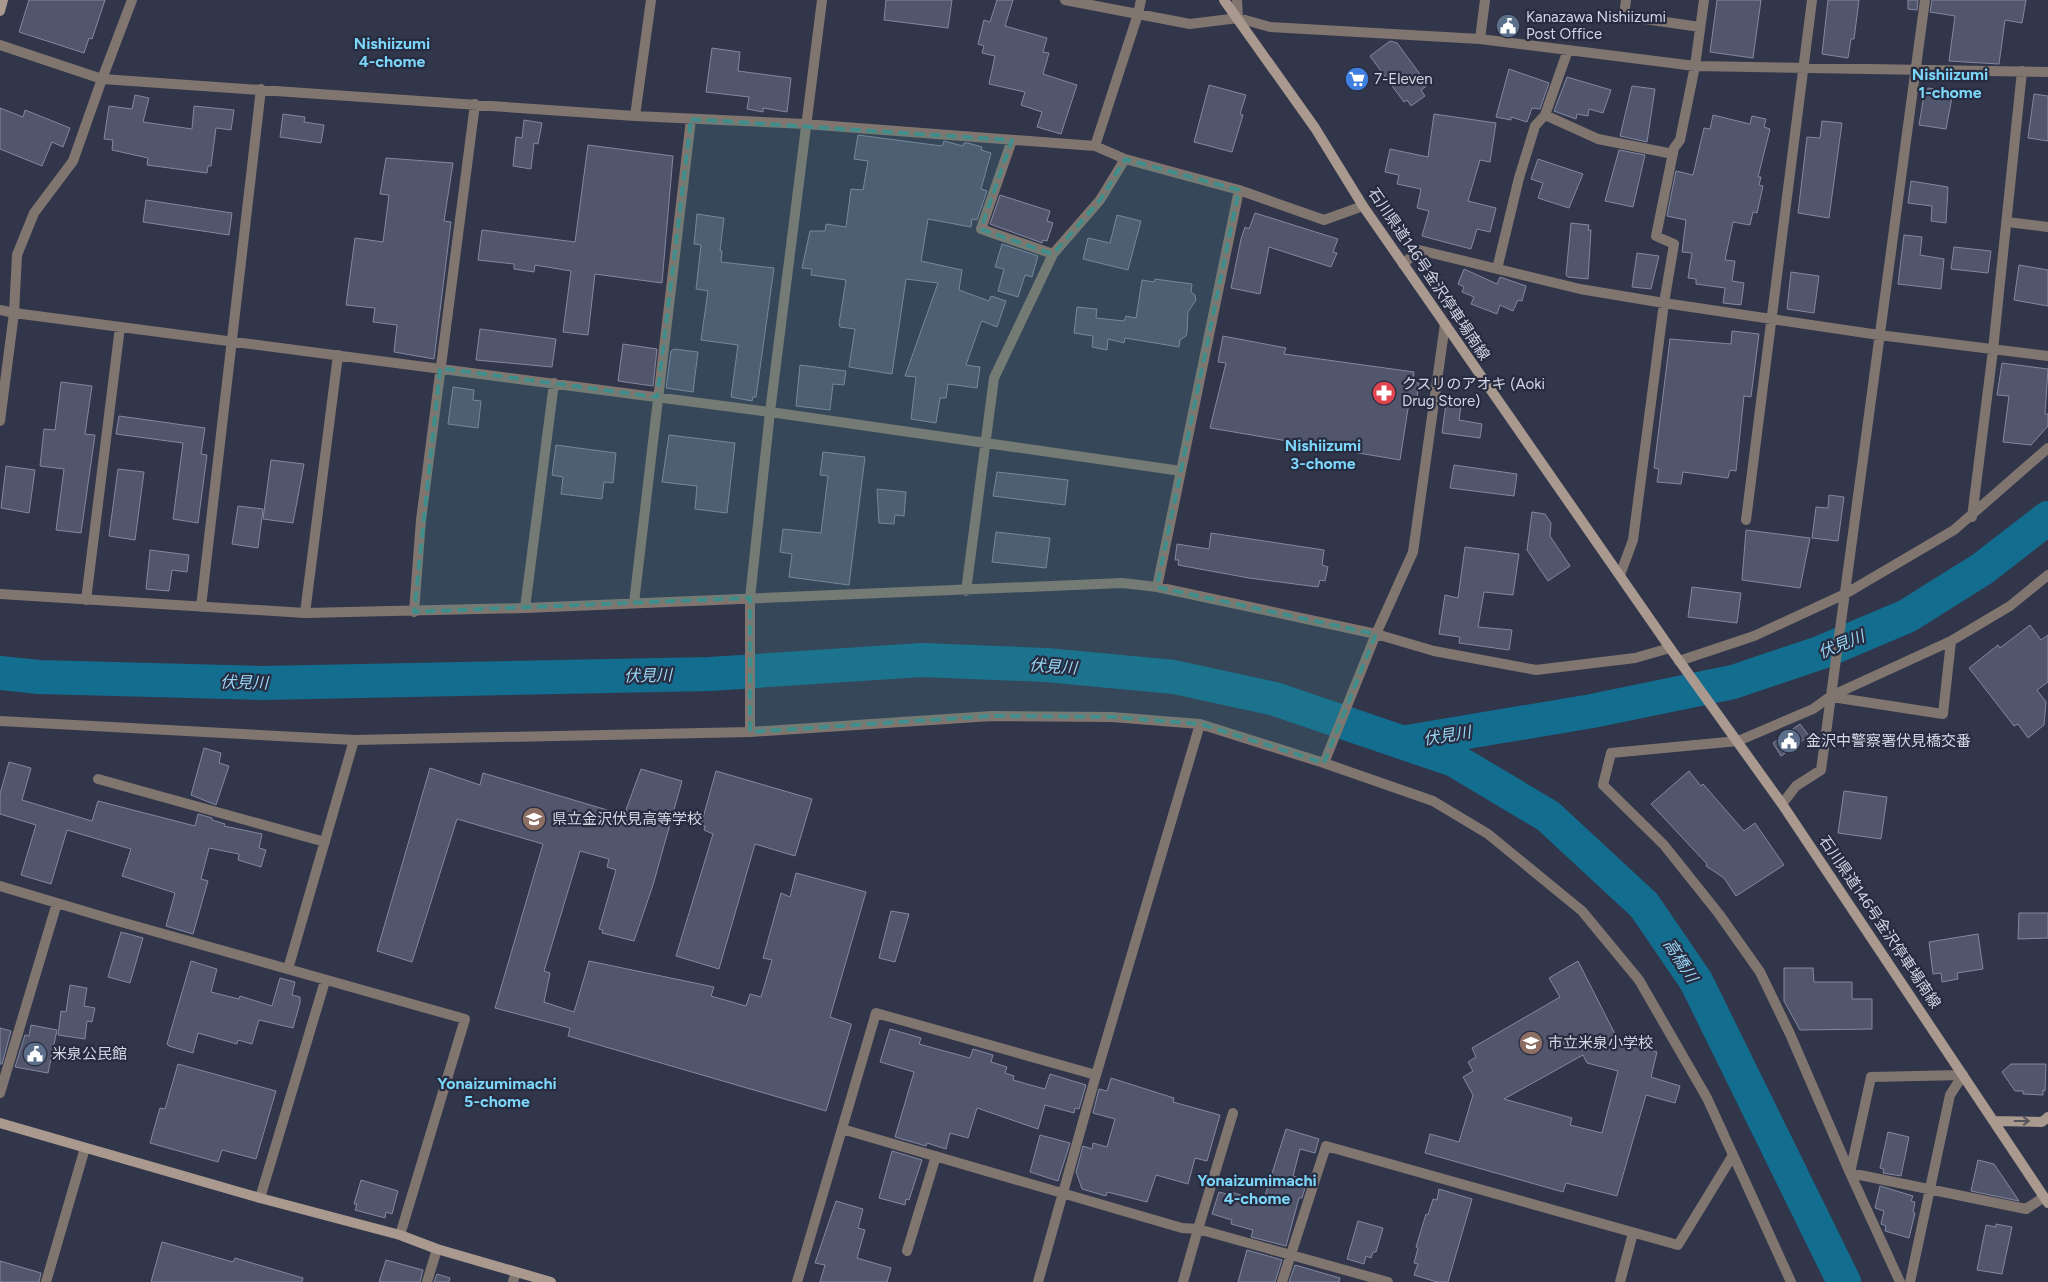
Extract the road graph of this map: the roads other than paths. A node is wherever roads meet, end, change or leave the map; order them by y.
1 (3, 0) edge
2 (132, 0) edge
3 (651, 0) edge
4 (822, 0) edge
5 (1065, 0) edge
6 (1141, 0) edge
7 (1224, 0) edge
8 (1237, 0) edge
9 (1485, 0) edge
10 (1626, 0) edge
11 (1704, 0) edge
12 (1812, 0) edge
13 (1925, 0) edge
14 (0, 11) edge
15 (1138, 14) junction
16 (1238, 18) junction
17 (1700, 27) junction
18 (1480, 39) junction
19 (0, 45) edge
20 (1568, 50) junction
21 (1695, 66) junction
22 (1802, 69) junction
23 (1916, 70) junction
24 (2022, 71) junction
25 (2048, 72) edge
26 (102, 79) junction
27 (261, 89) junction
28 (475, 104) junction
29 (1545, 115) junction
30 (635, 116) junction
31 (691, 119) junction
32 (805, 124) junction
33 (1012, 140) junction
34 (1095, 146) junction
35 (1673, 154) junction
36 (1125, 159) junction
37 (1239, 190) junction
38 (1364, 206) junction
39 (2007, 222) junction
40 (2048, 227) edge
41 (1053, 254) junction
42 (1403, 264) junction
43 (1497, 269) junction
44 (1664, 303) junction
45 (0, 310) edge
46 (14, 313) junction
47 (1773, 320) junction
48 (1445, 324) junction
49 (120, 327) junction
50 (1879, 336) junction
51 (232, 341) junction
52 (1993, 350) junction
53 (338, 355) junction
54 (2048, 356) edge
55 (440, 368) junction
56 (554, 384) junction
57 (657, 397) junction
58 (770, 412) junction
59 (0, 421) edge
60 (986, 443) junction
61 (2048, 448) edge
62 (1181, 471) junction
63 (1972, 517) junction
64 (1746, 520) dead end
65 (1620, 575) junction
66 (2048, 575) edge
67 (1157, 587) junction
68 (966, 591) junction
69 (0, 594) edge
70 (1845, 594) junction
71 (750, 598) junction
72 (86, 600) junction
73 (634, 603) junction
74 (201, 607) junction
75 (525, 608) junction
76 (414, 612) junction
77 (305, 613) junction
78 (1374, 637) junction
79 (1951, 641) junction
80 (1670, 648) junction
81 (1680, 661) junction
82 (1831, 696) junction
83 (0, 721) edge
84 (1200, 724) junction
85 (750, 732) junction
86 (354, 740) junction
87 (1738, 741) junction
88 (1324, 763) junction
89 (98, 779) dead end
90 (1782, 804) junction
91 (325, 842) junction
92 (0, 886) edge
93 (58, 903) junction
94 (288, 969) junction
95 (326, 980) junction
96 (1964, 1075) junction
97 (1096, 1076) junction
98 (0, 1092) edge
99 (1233, 1113) dead end
100 (2048, 1117) edge
101 (1994, 1121) junction
102 (0, 1123) edge
103 (842, 1128) junction
104 (85, 1148) junction
105 (1733, 1155) junction
106 (936, 1156) junction
107 (1850, 1173) junction
108 (1930, 1191) junction
109 (1064, 1193) junction
110 (260, 1198) junction
111 (2046, 1200) edge
112 (1198, 1229) junction
113 (1633, 1233) junction
114 (400, 1235) junction
115 (437, 1249) junction
116 (907, 1251) dead end
117 (1290, 1255) junction
118 (514, 1277) edge
119 (1382, 1281) edge
120 (46, 1282) edge
121 (427, 1282) edge
122 (551, 1282) edge
123 (797, 1282) edge
124 (1038, 1282) edge
125 (1183, 1282) edge
126 (1282, 1282) edge
127 (1620, 1282) edge
128 (1791, 1282) edge
129 (1900, 1282) edge
130 (1910, 1282) edge

1 - 14 main road
2 - 26 street
3 - 30 street
4 - 32 street
5 - 15 street
6 - 15 street
7 - 16 main road, 石川県道146号金沢停車場南線
8 - 16 street
9 - 18 street
10 - 17 street
11 - 17 street
12 - 22 street
13 - 23 street
15 - 16 street
15 - 34 street
16 - 18 street
16 - 38 main road, 石川県道146号金沢停車場南線
17 - 21 street
18 - 20 street
19 - 26 street
20 - 21 street
20 - 29 street
21 - 22 street
21 - 35 street
22 - 23 street
22 - 47 street
23 - 24 street
23 - 50 street
24 - 25 street
24 - 39 street
26 - 27 street
26 - 46 street
27 - 28 street
27 - 51 street
28 - 30 street
28 - 55 street
29 - 35 street
29 - 43 street
30 - 31 street
31 - 32 street
31 - 57 street
32 - 33 street
32 - 58 street
33 - 34 street
33 - 41 street
34 - 36 street
35 - 44 street
36 - 37 street
36 - 41 street
37 - 38 street
37 - 62 street
38 - 42 main road, 石川県道146号金沢停車場南線
39 - 40 street
39 - 52 street
41 - 60 street
42 - 43 street
42 - 48 main road, 石川県道146号金沢停車場南線
43 - 44 street
44 - 47 street
44 - 65 street
45 - 46 street
46 - 49 street
46 - 59 street
47 - 50 street
47 - 64 street
48 - 65 main road, 石川県道146号金沢停車場南線
48 - 78 street
49 - 51 street
49 - 72 street
50 - 52 street
50 - 70 street
51 - 53 street
51 - 74 street
52 - 54 street
52 - 63 street
53 - 55 street
53 - 77 street
55 - 56 street
55 - 76 street
56 - 57 street
56 - 75 street
57 - 58 street
57 - 73 street
58 - 60 street
58 - 71 street
60 - 62 street
60 - 68 street
61 - 63 street
62 - 67 street
63 - 70 street
65 - 80 main road, 石川県道146号金沢停車場南線
66 - 79 street
67 - 68 street
67 - 78 street
68 - 71 street
69 - 72 street
70 - 81 street
70 - 82 street
71 - 73 street
71 - 85 street
72 - 74 street
73 - 75 street
74 - 77 street
75 - 76 street
76 - 77 street
78 - 80 street
78 - 88 street
79 - 82 street
79 - 82 street
80 - 81 main road, 石川県道146号金沢停車場南線
81 - 87 main road, 石川県道146号金沢停車場南線
82 - 87 street
82 - 90 street
83 - 86 street
84 - 85 street
84 - 88 street
84 - 97 street
85 - 86 street
86 - 91 street
87 - 90 main road, 石川県道146号金沢停車場南線
87 - 107 street
88 - 105 street
89 - 91 street
90 - 96 main road, 石川県道146号金沢停車場南線
91 - 94 street
92 - 93 street
93 - 94 street
93 - 98 street
94 - 95 street
95 - 110 street
95 - 114 street
96 - 101 main road, 石川県道146号金沢停車場南線
96 - 107 street
96 - 108 street
97 - 103 street
97 - 109 street
99 - 112 street
101 -> 100 main road
101 - 111 main road, 石川県道146号金沢停車場南線
102 - 104 main road
103 - 106 street
103 - 123 street
104 - 110 main road
104 - 120 street
105 - 113 street
105 - 128 street
106 - 109 street
106 - 116 street
107 - 108 street
107 - 129 street
108 - 111 street
108 - 130 street
109 - 112 street
109 - 124 street
110 - 114 main road
112 - 117 street
112 - 125 street
113 - 117 street
113 - 127 street
114 - 115 main road
115 - 118 main road
115 - 121 street
117 - 119 street
117 - 126 street
118 - 122 main road

